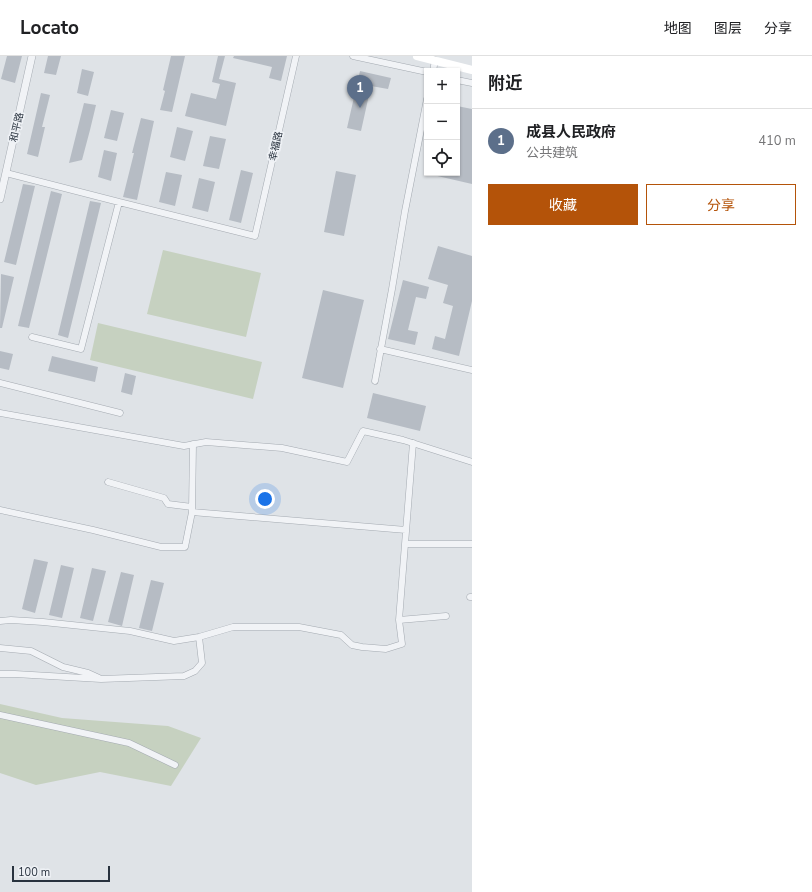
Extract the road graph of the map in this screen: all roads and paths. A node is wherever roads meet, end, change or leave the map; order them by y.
1 (32, 56) edge
2 (296, 56) edge
3 (353, 56) edge
4 (417, 56) edge
5 (435, 60) junction
6 (433, 68) edge
7 (472, 70) edge
8 (424, 71) edge
9 (460, 81) edge
10 (472, 83) edge
11 (426, 104) edge
12 (6, 173) junction
13 (0, 199) edge
14 (119, 202) junction
15 (32, 337) dead end
16 (380, 348) junction
17 (472, 370) edge
18 (375, 381) dead end
19 (0, 383) edge
20 (0, 413) edge
21 (120, 413) dead end
22 (413, 443) junction
23 (193, 444) junction
24 (472, 462) edge
25 (108, 482) dead end
26 (0, 510) edge
27 (192, 510) junction
28 (406, 530) junction
29 (405, 544) junction
30 (472, 544) edge
31 (446, 616) dead end
32 (399, 620) junction
33 (0, 621) edge
34 (199, 637) junction
35 (0, 648) edge
36 (0, 674) edge
37 (101, 679) junction
38 (0, 715) edge
39 (175, 765) dead end

1 - 12 street, 和平路
2 - 14 street, 幸福路
3 - 8 street
4 - 5 main road
5 - 6 street
5 - 7 main road
9 - 10 street
11 - 16 street
12 - 13 street, 和平路
12 - 14 street
14 - 15 street
16 - 17 street
16 - 18 street
19 - 21 street
20 - 23 street
22 - 23 street
22 - 24 street
22 - 28 street
23 - 27 street
25 - 27 street
26 - 27 street
27 - 28 street
28 - 29 street
29 - 30 street
29 - 32 street
31 - 32 street
32 - 34 street
33 - 34 street
34 - 37 street
35 - 37 street
36 - 37 street
38 - 39 street

